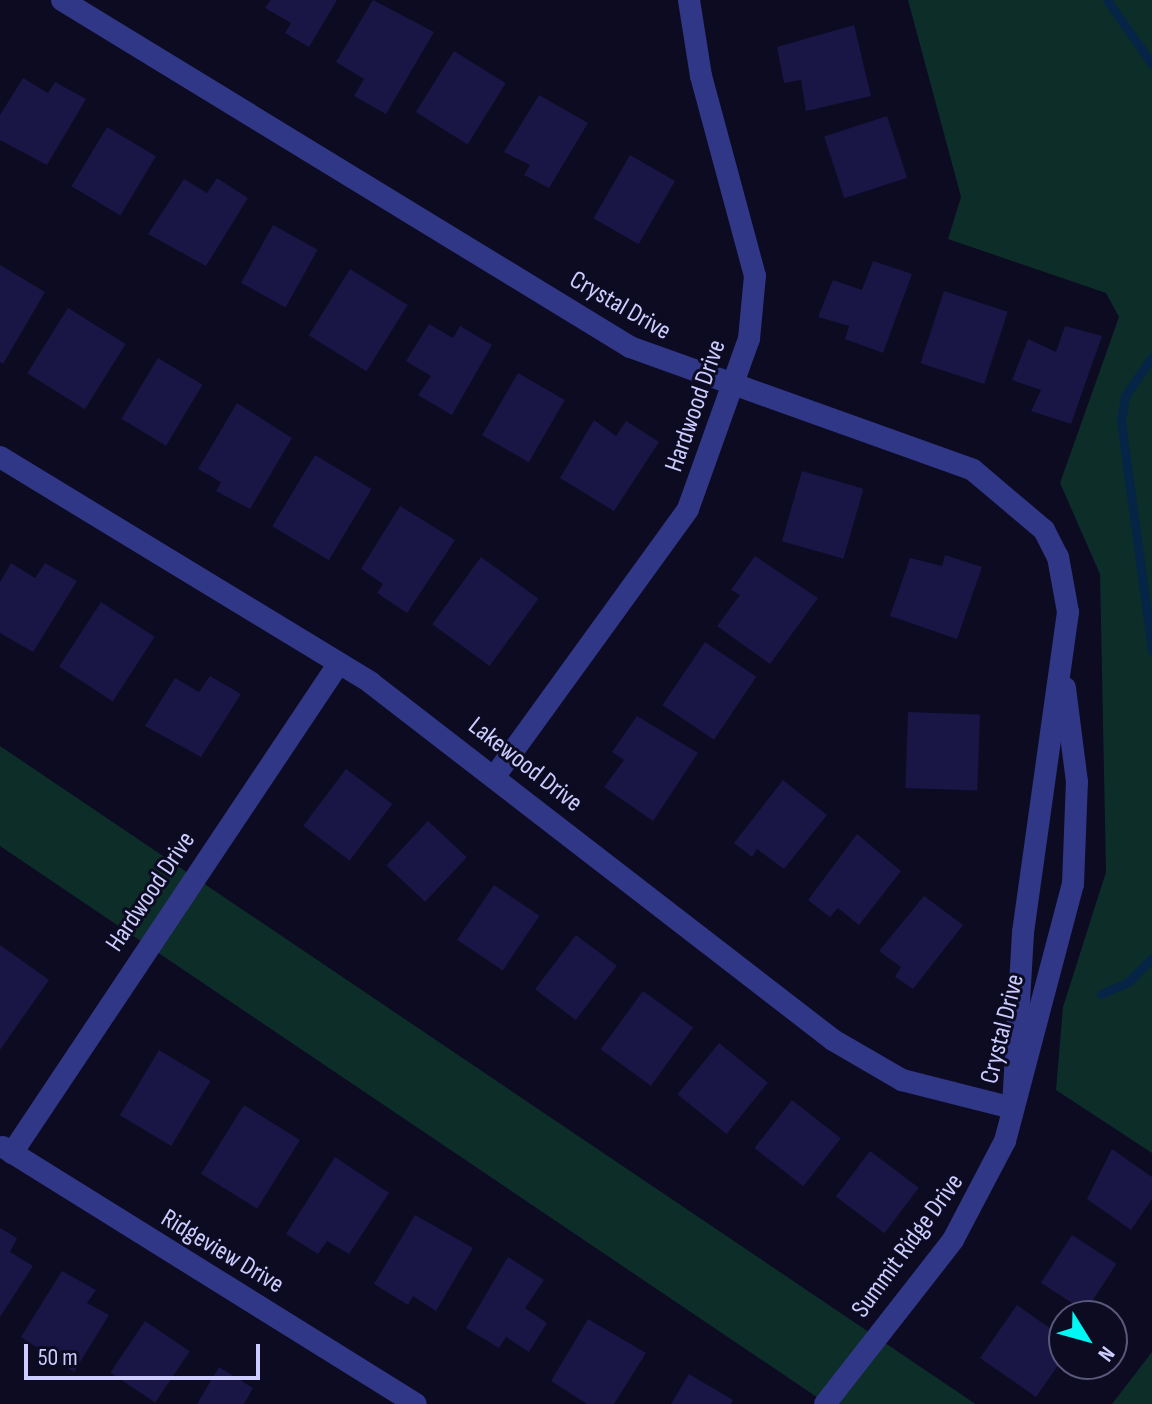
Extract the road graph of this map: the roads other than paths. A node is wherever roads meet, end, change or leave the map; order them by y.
1 (62, 0) edge
2 (689, 0) edge
3 (731, 388) junction
4 (0, 457) edge
5 (339, 663) junction
6 (1063, 675) junction
7 (495, 776) junction
8 (1013, 1108) junction
9 (6, 1149) edge
10 (416, 1404) edge
11 (825, 1404) edge

1 - 3 street, Crystal Drive
2 - 3 street, Hardwood Drive
3 - 6 street, Crystal Drive
3 - 7 street, Hardwood Drive
4 - 5 street, Lakewood Drive
5 - 7 street, Lakewood Drive
5 - 9 street, Hardwood Drive
6 - 8 street, Crystal Drive
6 - 8 street, Crystal Drive
7 - 8 street, Lakewood Drive
8 - 11 street, Summit Ridge Drive
9 - 10 street, Ridgeview Drive

